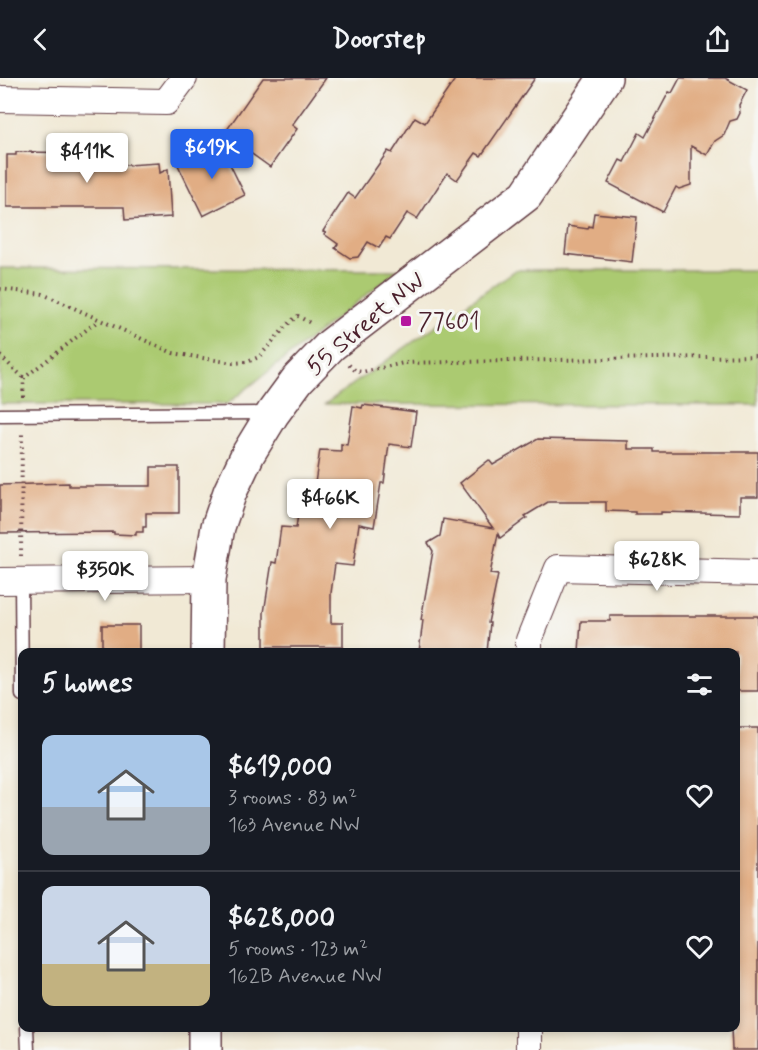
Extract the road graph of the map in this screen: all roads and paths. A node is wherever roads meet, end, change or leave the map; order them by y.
1 (184, 78) edge
2 (605, 78) edge
3 (0, 99) edge
4 (99, 320) dead end
5 (0, 356) edge
6 (24, 378) junction
7 (273, 413) junction
8 (0, 415) edge
9 (22, 415) junction
10 (758, 573) edge
11 (209, 579) junction
12 (10, 581) edge
13 (208, 648) edge
14 (529, 648) edge
15 (18, 657) edge
16 (27, 1032) edge
17 (205, 1032) edge
18 (529, 1032) edge
19 (28, 1050) edge
20 (205, 1050) edge
21 (529, 1050) edge

1 - 3 street
2 - 7 street, 55 Street NW
4 - 6 path
5 - 6 path
6 - 9 path
7 - 9 lane
7 - 11 street, 55 Street NW
8 - 9 lane
9 - 12 path
10 - 14 street
11 - 12 street
11 - 13 street, 55 Street NW
12 - 15 lane
16 - 19 lane
17 - 20 street
18 - 21 street

